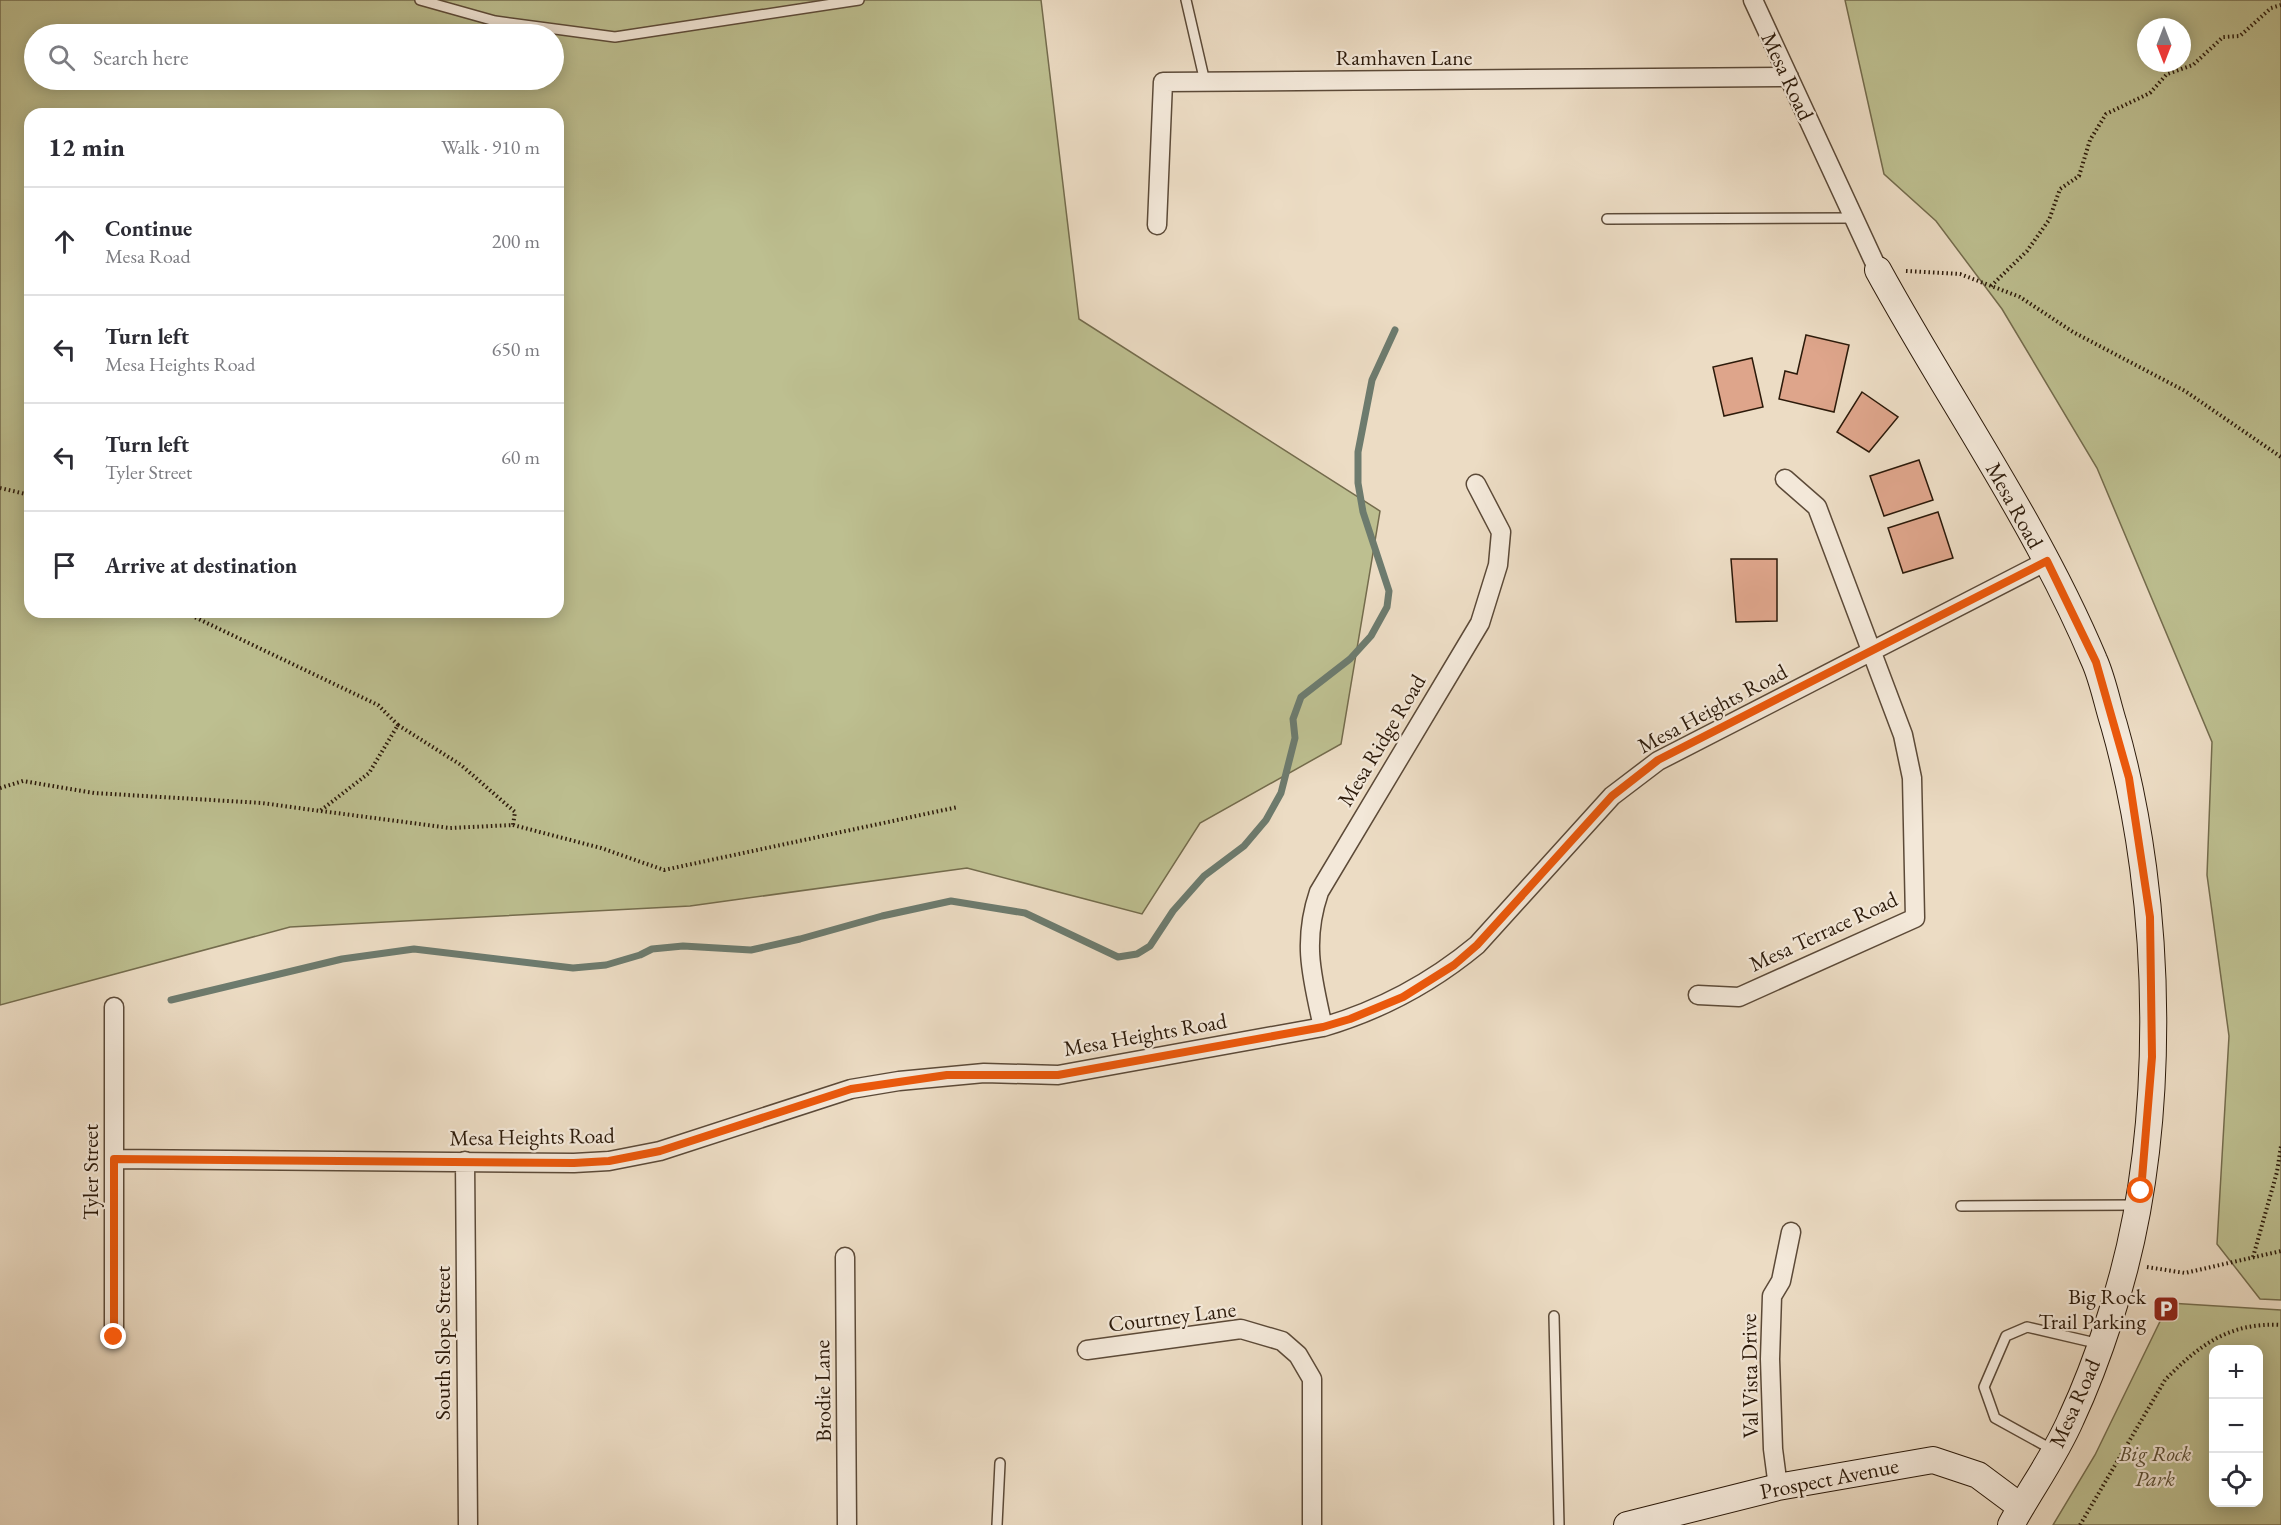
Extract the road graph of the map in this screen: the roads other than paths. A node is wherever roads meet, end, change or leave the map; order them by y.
1 (420, 0) edge
2 (859, 0) edge
3 (1186, 0) edge
4 (1753, 0) edge
5 (518, 24) edge
6 (564, 30) edge
7 (1789, 78) junction
8 (1206, 82) junction
9 (1853, 218) junction
10 (1607, 219) dead end
11 (1157, 225) dead end
12 (1878, 270) joint
13 (1785, 479) dead end
14 (1476, 484) dead end
15 (2047, 561) junction
16 (1872, 651) junction
17 (1698, 995) dead end
18 (114, 1007) dead end
19 (1323, 1027) junction
20 (114, 1159) junction
21 (465, 1161) junction
22 (2138, 1205) junction
23 (1961, 1206) dead end
24 (1791, 1232) dead end
25 (845, 1257) dead end
26 (1554, 1316) dead end
27 (114, 1337) dead end
28 (2100, 1344) junction
29 (1088, 1350) dead end
30 (2054, 1450) junction
31 (1000, 1463) dead end
32 (1778, 1487) junction
33 (2016, 1516) edge
34 (468, 1525) edge
35 (847, 1525) edge
36 (997, 1525) edge
37 (1312, 1525) edge
38 (1559, 1525) edge
39 (1627, 1525) edge

1 - 5 lane
2 - 6 lane
3 - 8 lane
4 - 7 street, Mesa Road
7 - 8 street, Ramhaven Lane
7 - 9 street, Mesa Road
8 - 11 street, Ramhaven Lane
9 - 10 lane
9 - 12 street, Mesa Road
12 - 15 street, Mesa Road
13 - 16 street
14 - 19 street, Mesa Ridge Road
15 - 16 street, Mesa Heights Road
15 - 22 street, Mesa Road
16 - 17 street, Mesa Terrace Road
16 - 19 street, Mesa Heights Road
18 - 20 street, Tyler Street
19 - 21 street, Mesa Heights Road
20 - 21 street, Mesa Heights Road
20 - 27 street, Tyler Street
21 - 34 street, South Slope Street
22 - 23 lane
22 - 28 street, Mesa Road
24 - 32 street, Val Vista Drive
25 - 35 street, Brodie Lane
26 - 38 lane
28 - 30 street, Mesa Road
28 - 30 lane
29 - 37 street, Courtney Lane
30 - 33 street, Mesa Road
31 - 36 lane
32 - 33 street, Prospect Avenue
32 - 39 street, Prospect Avenue

